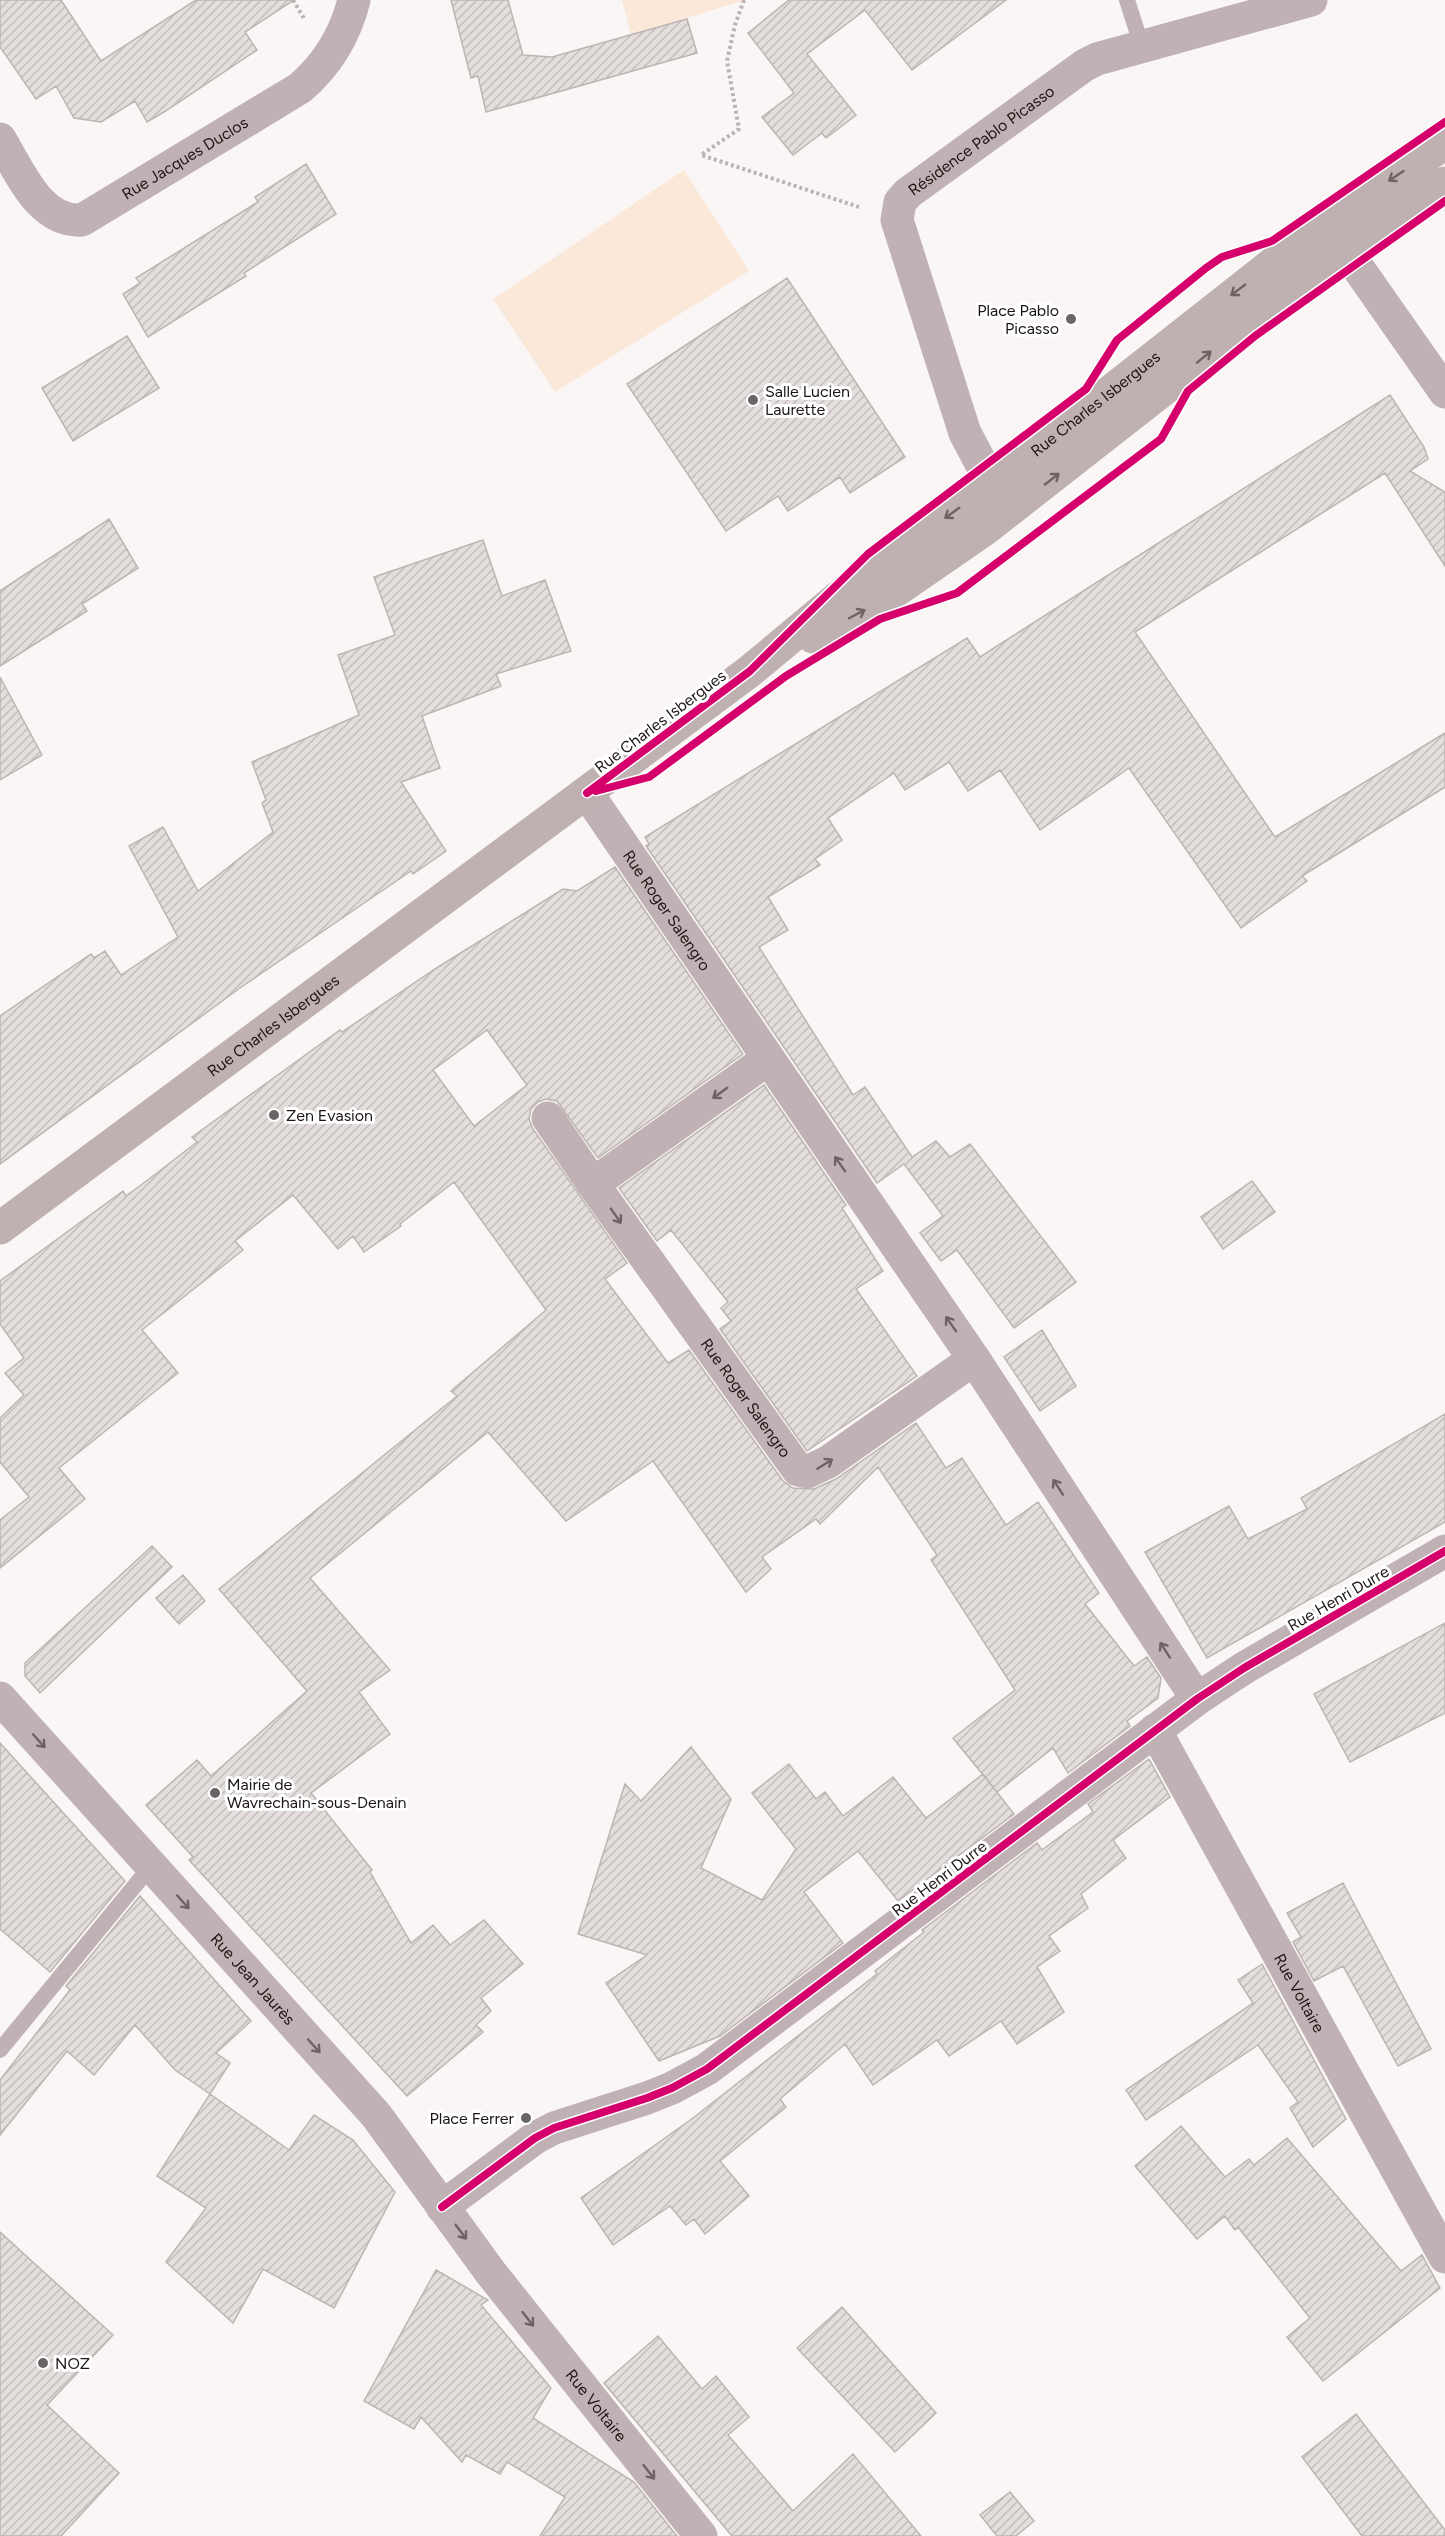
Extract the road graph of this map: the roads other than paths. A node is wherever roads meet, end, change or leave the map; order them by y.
1 (354, 0) edge
2 (1127, 0) edge
3 (1311, 0) edge
4 (1142, 47) junction
5 (0, 139) edge
6 (1445, 143) edge
7 (1445, 183) edge
8 (1327, 224) junction
9 (1346, 250) junction
10 (1445, 392) edge
11 (994, 483) junction
12 (1014, 508) junction
13 (750, 671) junction
14 (587, 793) junction
15 (768, 1059) junction
16 (548, 1118) dead end
17 (593, 1184) junction
18 (0, 1228) edge
19 (974, 1359) junction
20 (1445, 1551) edge
21 (0, 1698) edge
22 (1197, 1699) junction
23 (1155, 1730) junction
24 (151, 1866) junction
25 (0, 2050) edge
26 (442, 2207) junction
27 (1445, 2257) edge
28 (491, 2273) joint
29 (701, 2536) edge

1 - 5 street, Rue Jacques Duclos
2 - 4 lane
3 - 4 street, Résidence Pablo Picasso
4 - 11 street, Résidence Pablo Picasso
6 -> 8 main road, Rue Charles Isbergues
7 - 9 main road, Rue Charles Isbergues
8 - 9 street
8 -> 11 main road, Rue Charles Isbergues
9 - 10 street
12 -> 9 main road, Rue Charles Isbergues
11 - 12 street
11 -> 13 main road, Rue Charles Isbergues
13 -> 12 main road, Rue Charles Isbergues
13 - 14 main road, Rue Charles Isbergues
14 - 15 street, Rue Roger Salengro
14 - 18 main road, Rue Charles Isbergues
15 -> 17 street
19 -> 15 street, Rue Roger Salengro
16 - 17 street, Rue Roger Salengro
17 -> 19 street, Rue Roger Salengro
22 -> 19 street, Rue Roger Salengro
20 - 22 street, Rue Henri Durre
21 -> 24 street, Rue Jean Jaurès
22 - 23 street, Rue Henri Durre
23 - 26 street, Rue Henri Durre
23 - 27 street, Rue Voltaire
24 - 25 lane
24 -> 26 street, Rue Jean Jaurès
26 -> 28 street, Rue Jean Jaurès
28 -> 29 street, Rue Voltaire

